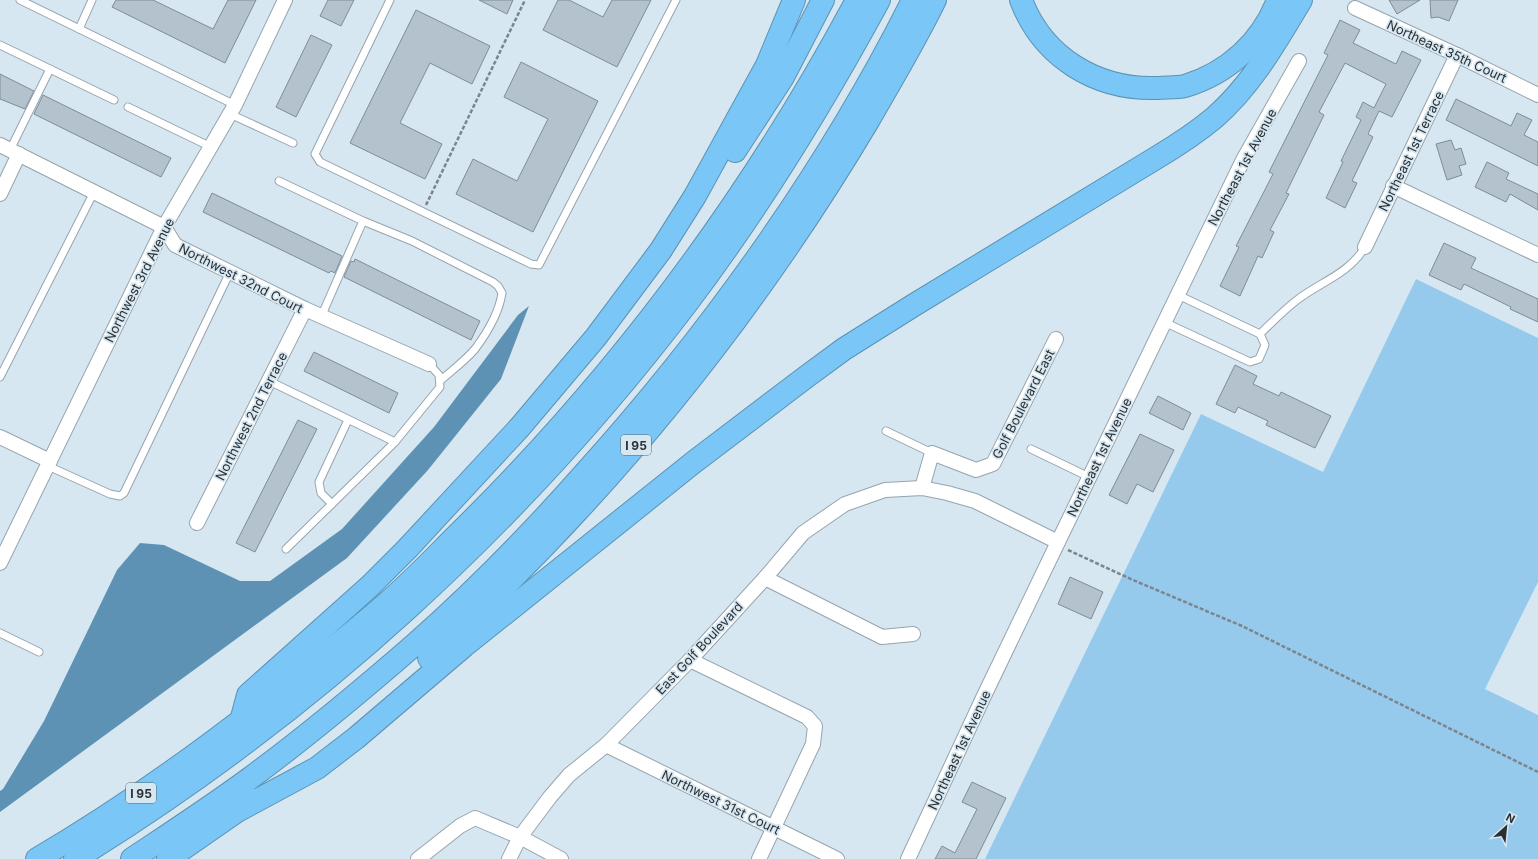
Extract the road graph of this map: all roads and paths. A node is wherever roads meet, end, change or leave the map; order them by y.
1 (20, 0) edge
2 (92, 0) edge
3 (285, 0) edge
4 (390, 0) edge
5 (525, 0) edge
6 (676, 0) edge
7 (794, 0) edge
8 (823, 0) edge
9 (857, 0) edge
10 (879, 0) edge
11 (913, 0) edge
12 (935, 0) edge
13 (1021, 0) edge
14 (1278, 0) edge
15 (1301, 0) edge
16 (1355, 8) dead end
17 (79, 29) junction
18 (0, 45) edge
19 (1457, 55) junction
20 (1299, 61) dead end
21 (50, 69) junction
22 (1538, 95) edge
23 (114, 100) dead end
24 (128, 107) dead end
25 (232, 109) junction
26 (292, 143) dead end
27 (211, 147) junction
28 (9, 150) edge
29 (279, 181) dead end
30 (1393, 186) junction
31 (94, 192) junction
32 (0, 194) edge
33 (422, 212) junction
34 (363, 221) junction
35 (164, 227) junction
36 (675, 229) junction
37 (1365, 247) joint
38 (1538, 255) edge
39 (230, 272) junction
40 (1178, 295) junction
41 (305, 309) junction
42 (320, 317) junction
43 (1164, 322) junction
44 (1260, 334) junction
45 (1056, 339) dead end
46 (429, 364) joint
47 (0, 377) edge
48 (269, 381) junction
49 (440, 381) junction
50 (348, 420) junction
51 (886, 431) dead end
52 (0, 437) edge
53 (395, 442) junction
54 (1031, 449) dead end
55 (932, 454) junction
56 (49, 463) junction
57 (1089, 477) junction
58 (922, 488) junction
59 (332, 504) junction
60 (198, 523) dead end
61 (1058, 542) junction
62 (286, 549) dead end
63 (0, 563) edge
64 (765, 578) junction
65 (0, 633) edge
66 (912, 634) dead end
67 (39, 652) dead end
68 (690, 660) junction
69 (241, 721) junction
70 (606, 745) junction
71 (1538, 772) edge
72 (241, 809) junction
73 (774, 828) junction
74 (520, 837) junction
75 (37, 859) edge
76 (75, 859) edge
77 (132, 859) edge
78 (168, 859) edge
79 (418, 859) edge
80 (509, 859) edge
81 (561, 859) edge
82 (758, 859) edge
83 (837, 859) edge
84 (908, 859) edge

1 - 17 lane
2 - 17 lane
3 - 25 street, Northwest 3rd Avenue
4 - 33 lane
5 - 33 path
6 - 33 lane
7 - 36 highway
8 - 36 highway
9 - 69 highway, I 95
10 - 76 highway
11 - 77 highway
12 - 72 highway, I 95
13 - 14 highway
15 - 72 highway
16 - 19 street, Northeast 35th Court
17 - 25 lane
18 - 21 lane
19 - 22 street, Northeast 35th Court
19 - 30 street, Northeast 1st Terrace
20 - 40 street, Northeast 1st Avenue
21 - 23 lane
21 - 28 lane
24 - 27 lane
25 - 26 lane
25 - 27 street, Northwest 3rd Avenue
27 - 35 street, Northwest 3rd Avenue
28 - 31 street
28 - 32 street
29 - 34 lane
30 - 37 street, Northeast 1st Terrace
30 - 38 street
31 - 35 street
31 - 47 lane
34 - 42 lane
34 - 49 lane
35 - 39 street, Northwest 32nd Court
35 - 56 street, Northwest 3rd Avenue
36 - 69 highway
37 - 44 lane
39 - 41 street, Northwest 32nd Court
39 - 56 lane
40 - 43 street, Northeast 1st Avenue
40 - 44 lane
41 - 42 street, Northwest 32nd Court
41 - 48 street, Northwest 2nd Terrace
42 - 46 street, Northwest 32nd Court
43 - 44 lane
43 - 57 street, Northeast 1st Avenue
45 - 55 street, Golf Boulevard East
46 - 49 lane
48 - 50 lane
48 - 60 street, Northwest 2nd Terrace
49 - 53 lane
50 - 53 lane
50 - 59 lane
51 - 55 lane
52 - 56 street
53 - 59 lane
54 - 57 lane
55 - 58 street
56 - 63 street, Northwest 3rd Avenue
57 - 61 street, Northeast 1st Avenue
58 - 61 street, East Golf Boulevard
58 - 64 street, East Golf Boulevard
59 - 62 lane
61 - 71 path
61 - 84 street, Northeast 1st Avenue
64 - 66 street
64 - 68 street, East Golf Boulevard
65 - 67 lane
68 - 70 street, East Golf Boulevard
68 - 73 street
69 - 75 highway, I 95
70 - 73 street, Northwest 31st Court
70 - 74 street, East Golf Boulevard
72 - 78 highway, I 95
73 - 82 street
73 - 83 street, Northwest 31st Court
74 - 79 street
74 - 80 street, East Golf Boulevard
74 - 81 street

